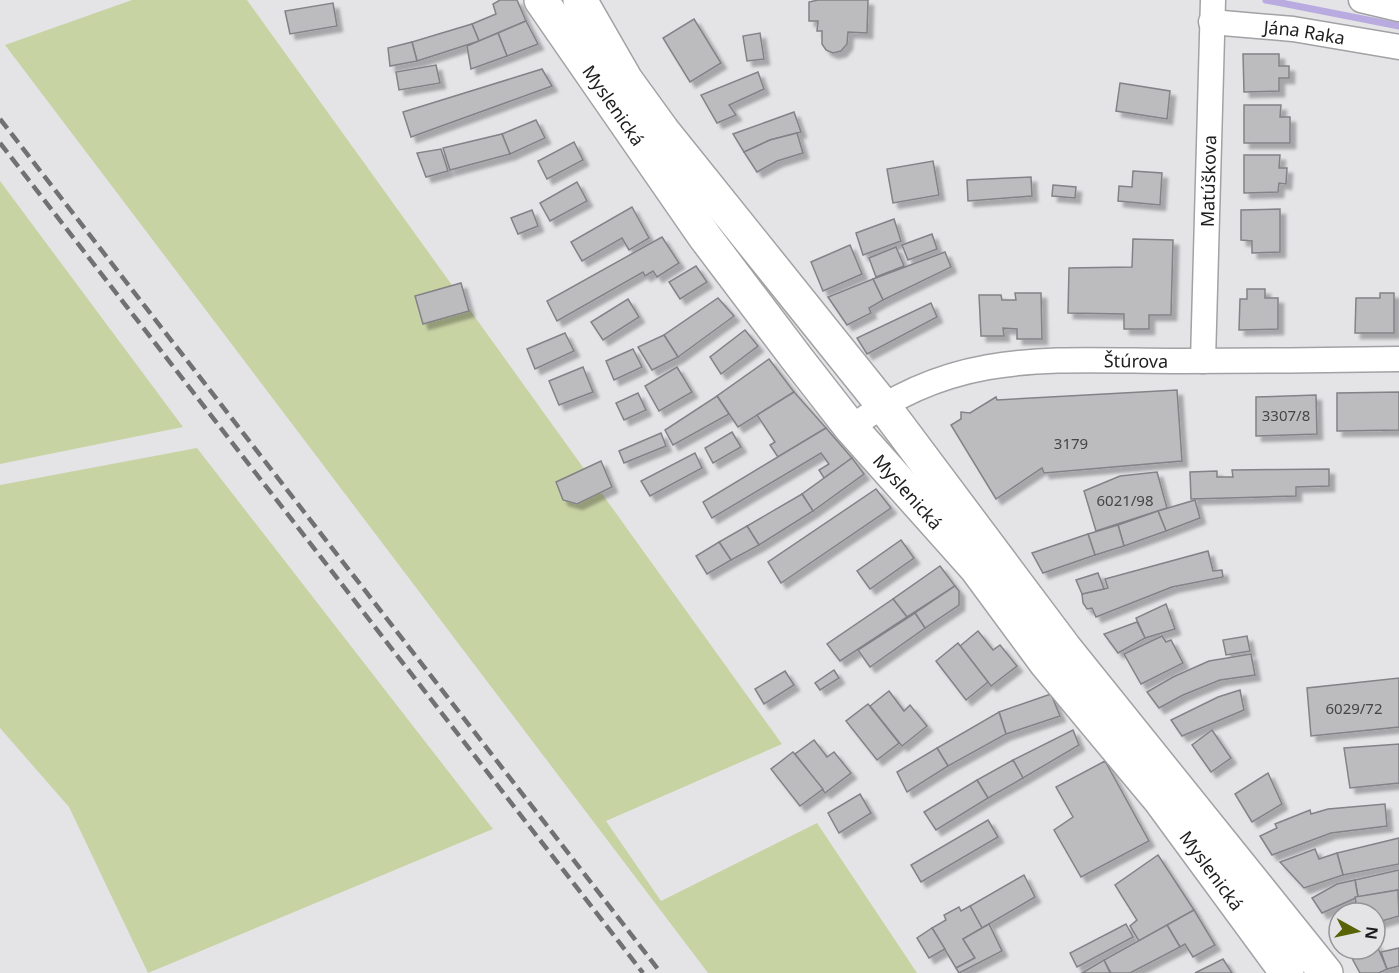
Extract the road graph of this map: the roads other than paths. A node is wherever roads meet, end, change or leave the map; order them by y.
1 (541, 0) edge
2 (580, 0) edge
3 (1361, 0) edge
4 (1399, 9) edge
5 (1212, 10) edge
6 (1399, 47) edge
7 (1399, 359) edge
8 (1203, 361) junction
9 (882, 404) junction
10 (851, 428) junction
11 (1287, 973) edge
12 (1326, 973) edge

1 - 10 main road, Myslenická
2 - 9 main road, Myslenická
3 - 4 street
5 - 6 street, Jána Raka
5 - 8 street, Matúškova
7 - 8 street, Štúrova
8 - 9 street, Štúrova
9 - 10 street, Štúrova
9 - 12 main road, Myslenická
10 - 11 main road, Myslenická

